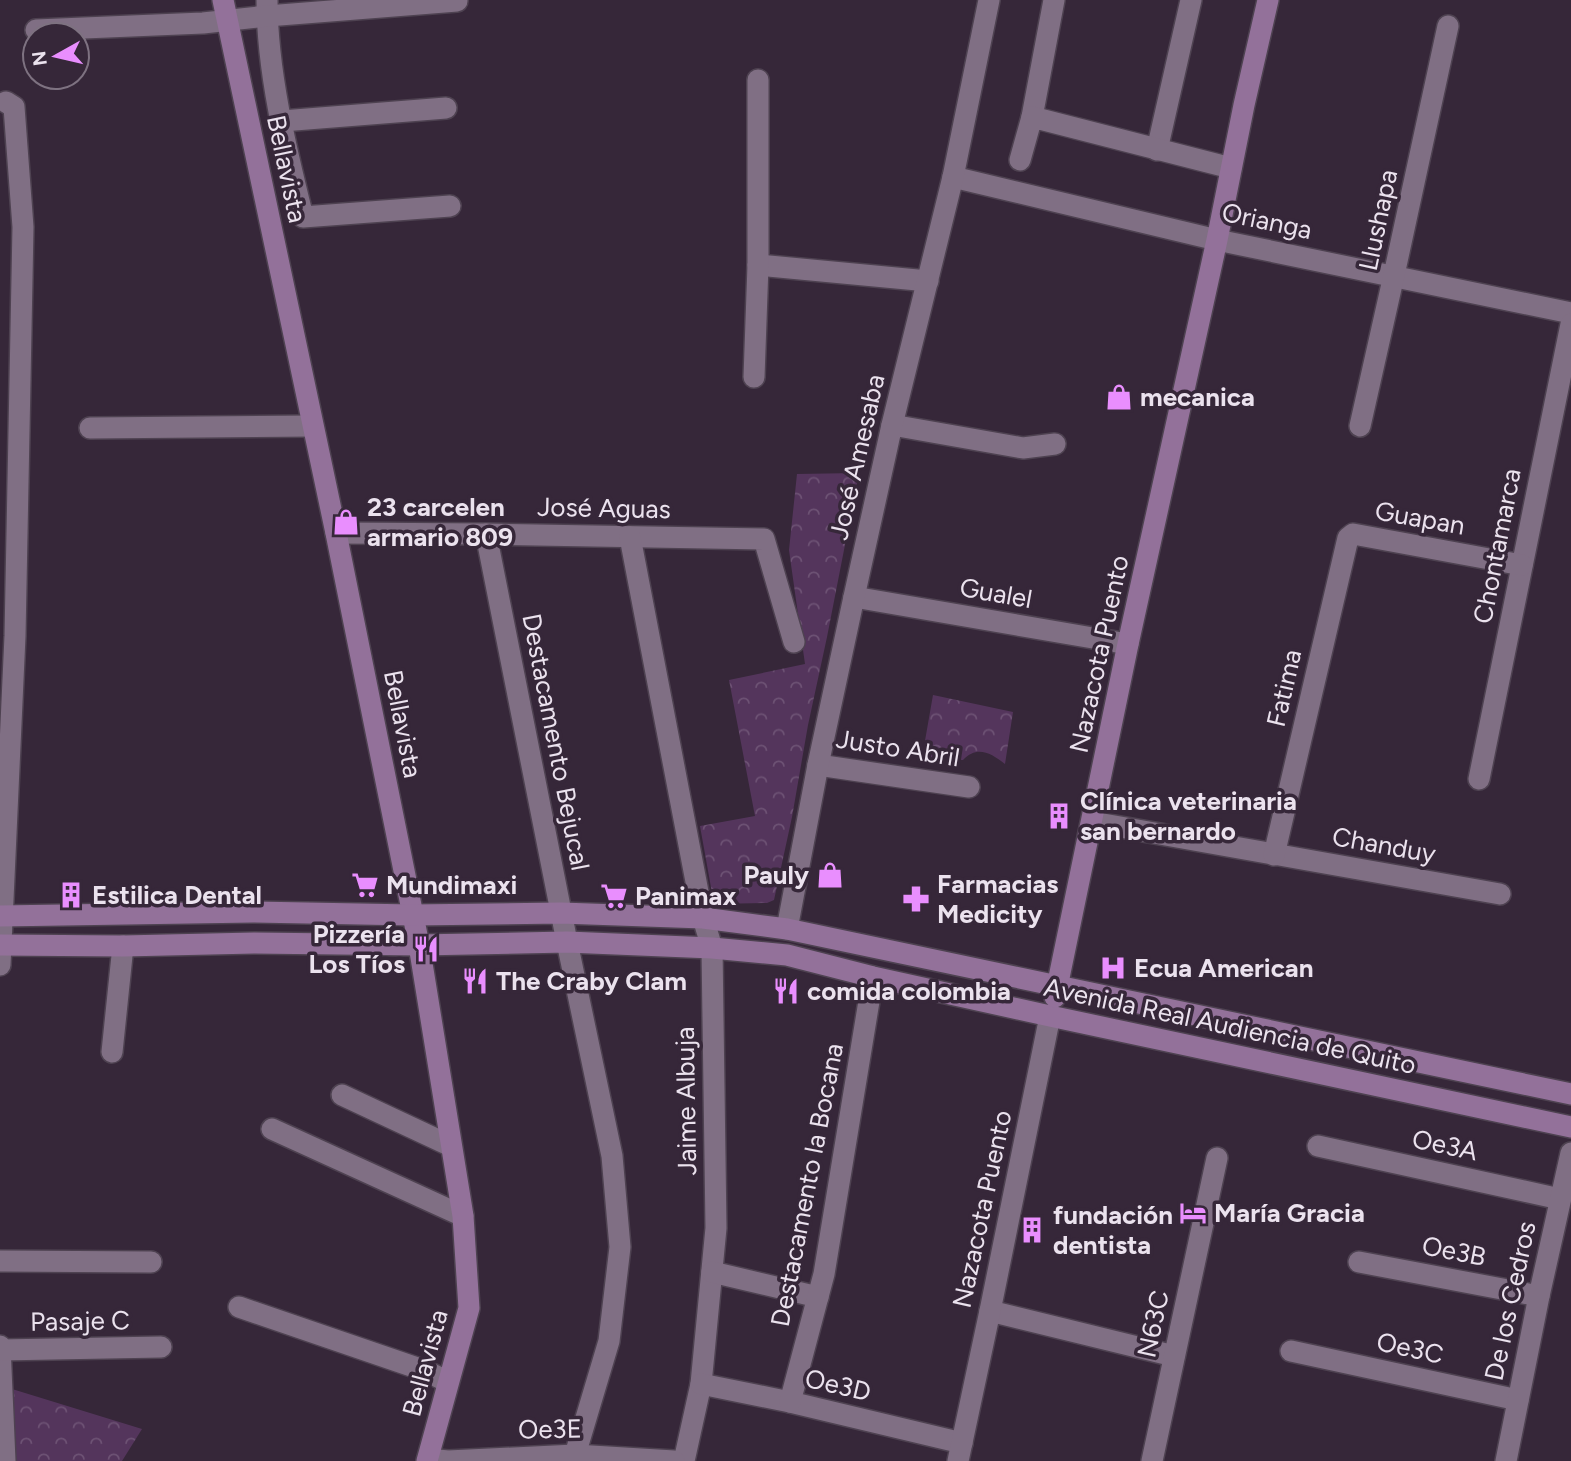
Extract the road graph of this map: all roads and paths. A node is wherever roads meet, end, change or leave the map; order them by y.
1 (989, 0) edge
2 (1054, 0) edge
3 (1191, 0) edge
4 (1254, 0) edge
5 (1268, 0) edge
6 (1281, 0) edge
7 (457, 1) edge
8 (267, 8) edge
9 (225, 10) edge
10 (1448, 26) dead end
11 (91, 28) edge
12 (758, 80) dead end
13 (6, 102) dead end
14 (1244, 105) junction
15 (446, 108) dead end
16 (1032, 117) junction
17 (282, 121) junction
18 (1157, 150) junction
19 (1020, 160) dead end
20 (1231, 168) junction
21 (953, 177) junction
22 (450, 206) dead end
23 (1217, 240) junction
24 (758, 265) junction
25 (1395, 275) junction
26 (928, 281) junction
27 (1571, 313) edge
28 (1571, 324) edge
29 (754, 377) dead end
30 (892, 425) junction
31 (312, 426) junction
32 (1360, 426) dead end
33 (90, 428) dead end
34 (1055, 444) dead end
35 (336, 533) junction
36 (486, 534) junction
37 (1350, 535) joint
38 (630, 537) junction
39 (1522, 565) junction
40 (854, 597) junction
41 (794, 642) dead end
42 (1128, 644) junction
43 (818, 765) junction
44 (1479, 779) dead end
45 (969, 787) dead end
46 (1092, 822) junction
47 (1274, 855) junction
48 (1500, 894) dead end
49 (561, 913) junction
50 (412, 915) junction
51 (2, 916) edge
52 (704, 918) junction
53 (787, 929) junction
54 (567, 942) junction
55 (0, 945) edge
56 (419, 945) junction
57 (122, 946) junction
58 (712, 948) junction
59 (0, 965) edge
60 (873, 977) junction
61 (1057, 986) junction
62 (1050, 1016) junction
63 (112, 1052) dead end
64 (1571, 1094) edge
65 (342, 1095) dead end
66 (1571, 1127) edge
67 (272, 1129) dead end
68 (451, 1146) junction
69 (1318, 1146) dead end
70 (1571, 1153) edge
71 (1217, 1158) dead end
72 (1560, 1199) junction
73 (463, 1216) junction
74 (0, 1261) edge
75 (150, 1262) dead end
76 (1359, 1262) dead end
77 (712, 1272) junction
78 (1539, 1296) junction
79 (818, 1297) junction
80 (239, 1307) dead end
81 (990, 1311) junction
82 (161, 1347) dead end
83 (0, 1348) edge
84 (1291, 1351) dead end
85 (1174, 1356) junction
86 (448, 1382) junction
87 (701, 1384) junction
88 (1518, 1400) junction
89 (790, 1402) junction
90 (960, 1452) edge
91 (575, 1455) junction
92 (428, 1460) edge
93 (5, 1461) edge
94 (674, 1461) edge
95 (684, 1461) edge
96 (1152, 1461) edge
97 (1506, 1461) edge

1 - 21 street, José Amesaba
2 - 16 street
3 - 18 street
4 - 14 main road
5 - 14 main road, Nazacota Puento
6 - 14 main road, Nazacota Puento
7 - 8 street
8 - 9 street
8 - 17 street
9 - 11 street
9 - 31 main road, Bellavista
10 - 25 street, Llushapa
12 - 24 street
13 - 51 street
14 - 20 main road, Nazacota Puento
15 - 17 street
16 - 18 street
16 - 19 street
17 - 22 street
18 - 20 street
20 - 23 main road, Nazacota Puento
21 - 23 street, Orianga
21 - 26 street, José Amesaba
23 - 25 street, Orianga
23 - 42 main road, Nazacota Puento
24 - 26 street
24 - 29 street
25 - 27 street, Orianga
25 - 32 street, Llushapa
26 - 30 street, José Amesaba
28 - 39 street, Chontamarca
30 - 34 street
30 - 40 street, José Amesaba
31 - 33 street
31 - 35 main road, Bellavista
35 - 36 street, José Aguas
35 - 50 main road, Bellavista
36 - 38 street, José Aguas
36 - 49 street, Destacamento Bejucal
37 - 39 street, Guapan
37 - 47 street, Fatima
38 - 41 street, José Aguas
38 - 52 street, Jaime Albuja
39 - 44 street, Chontamarca
40 - 42 street, Gualel
40 - 43 street, José Amesaba
42 - 46 main road, Nazacota Puento
43 - 45 street, Justo Abril
43 - 53 street, José Amesaba
46 - 47 street, Chanduy
46 - 61 main road, Nazacota Puento
47 - 48 street, Chanduy
49 - 50 main road, Avenida Real Audiencia de Quito
49 - 52 main road, Avenida Real Audiencia de Quito
49 - 54 street, Destacamento Bejucal
50 - 51 main road, Avenida Real Audiencia de Quito
50 - 56 main road, Bellavista
51 - 55 street
52 - 53 main road, Avenida Real Audiencia de Quito
52 - 58 street, Jaime Albuja
53 - 61 main road, Avenida Real Audiencia de Quito
54 - 56 main road, Avenida Real Audiencia de Quito
54 - 58 main road, Avenida Real Audiencia de Quito
54 - 91 street, Destacamento Bejucal
55 - 57 main road, Avenida Real Audiencia de Quito
55 - 59 street
56 - 57 main road, Avenida Real Audiencia de Quito
56 - 68 main road, Bellavista
57 - 63 street
58 - 60 main road, Avenida Real Audiencia de Quito
58 - 77 street, Jaime Albuja
60 - 62 main road, Avenida Real Audiencia de Quito
60 - 79 street, Destacamento la Bocana
61 - 62 main road, Nazacota Puento
61 - 64 main road, Avenida Real Audiencia de Quito
62 - 66 main road, Avenida Real Audiencia de Quito
62 - 81 street, Nazacota Puento
65 - 68 street
67 - 73 street
68 - 73 main road, Bellavista
69 - 72 street, Oe3A
70 - 72 street, De los Cedros
71 - 85 street, N63C
72 - 78 street, De los Cedros
73 - 86 main road, Bellavista
74 - 75 street
76 - 78 street, Oe3B
77 - 79 street
77 - 87 street, Jaime Albuja
78 - 88 street, De los Cedros
79 - 89 street, Destacamento la Bocana
80 - 86 street
81 - 85 street
81 - 90 street, Nazacota Puento
82 - 83 street, Pasaje C
83 - 93 street
84 - 88 street, Oe3C
85 - 96 street, N63C
86 - 92 main road, Bellavista
87 - 89 street, Oe3D
87 - 95 street, Jaime Albuja
88 - 97 street, De los Cedros
89 - 90 street, Oe3D
91 - 92 street, Oe3E
91 - 94 street, Oe3E

